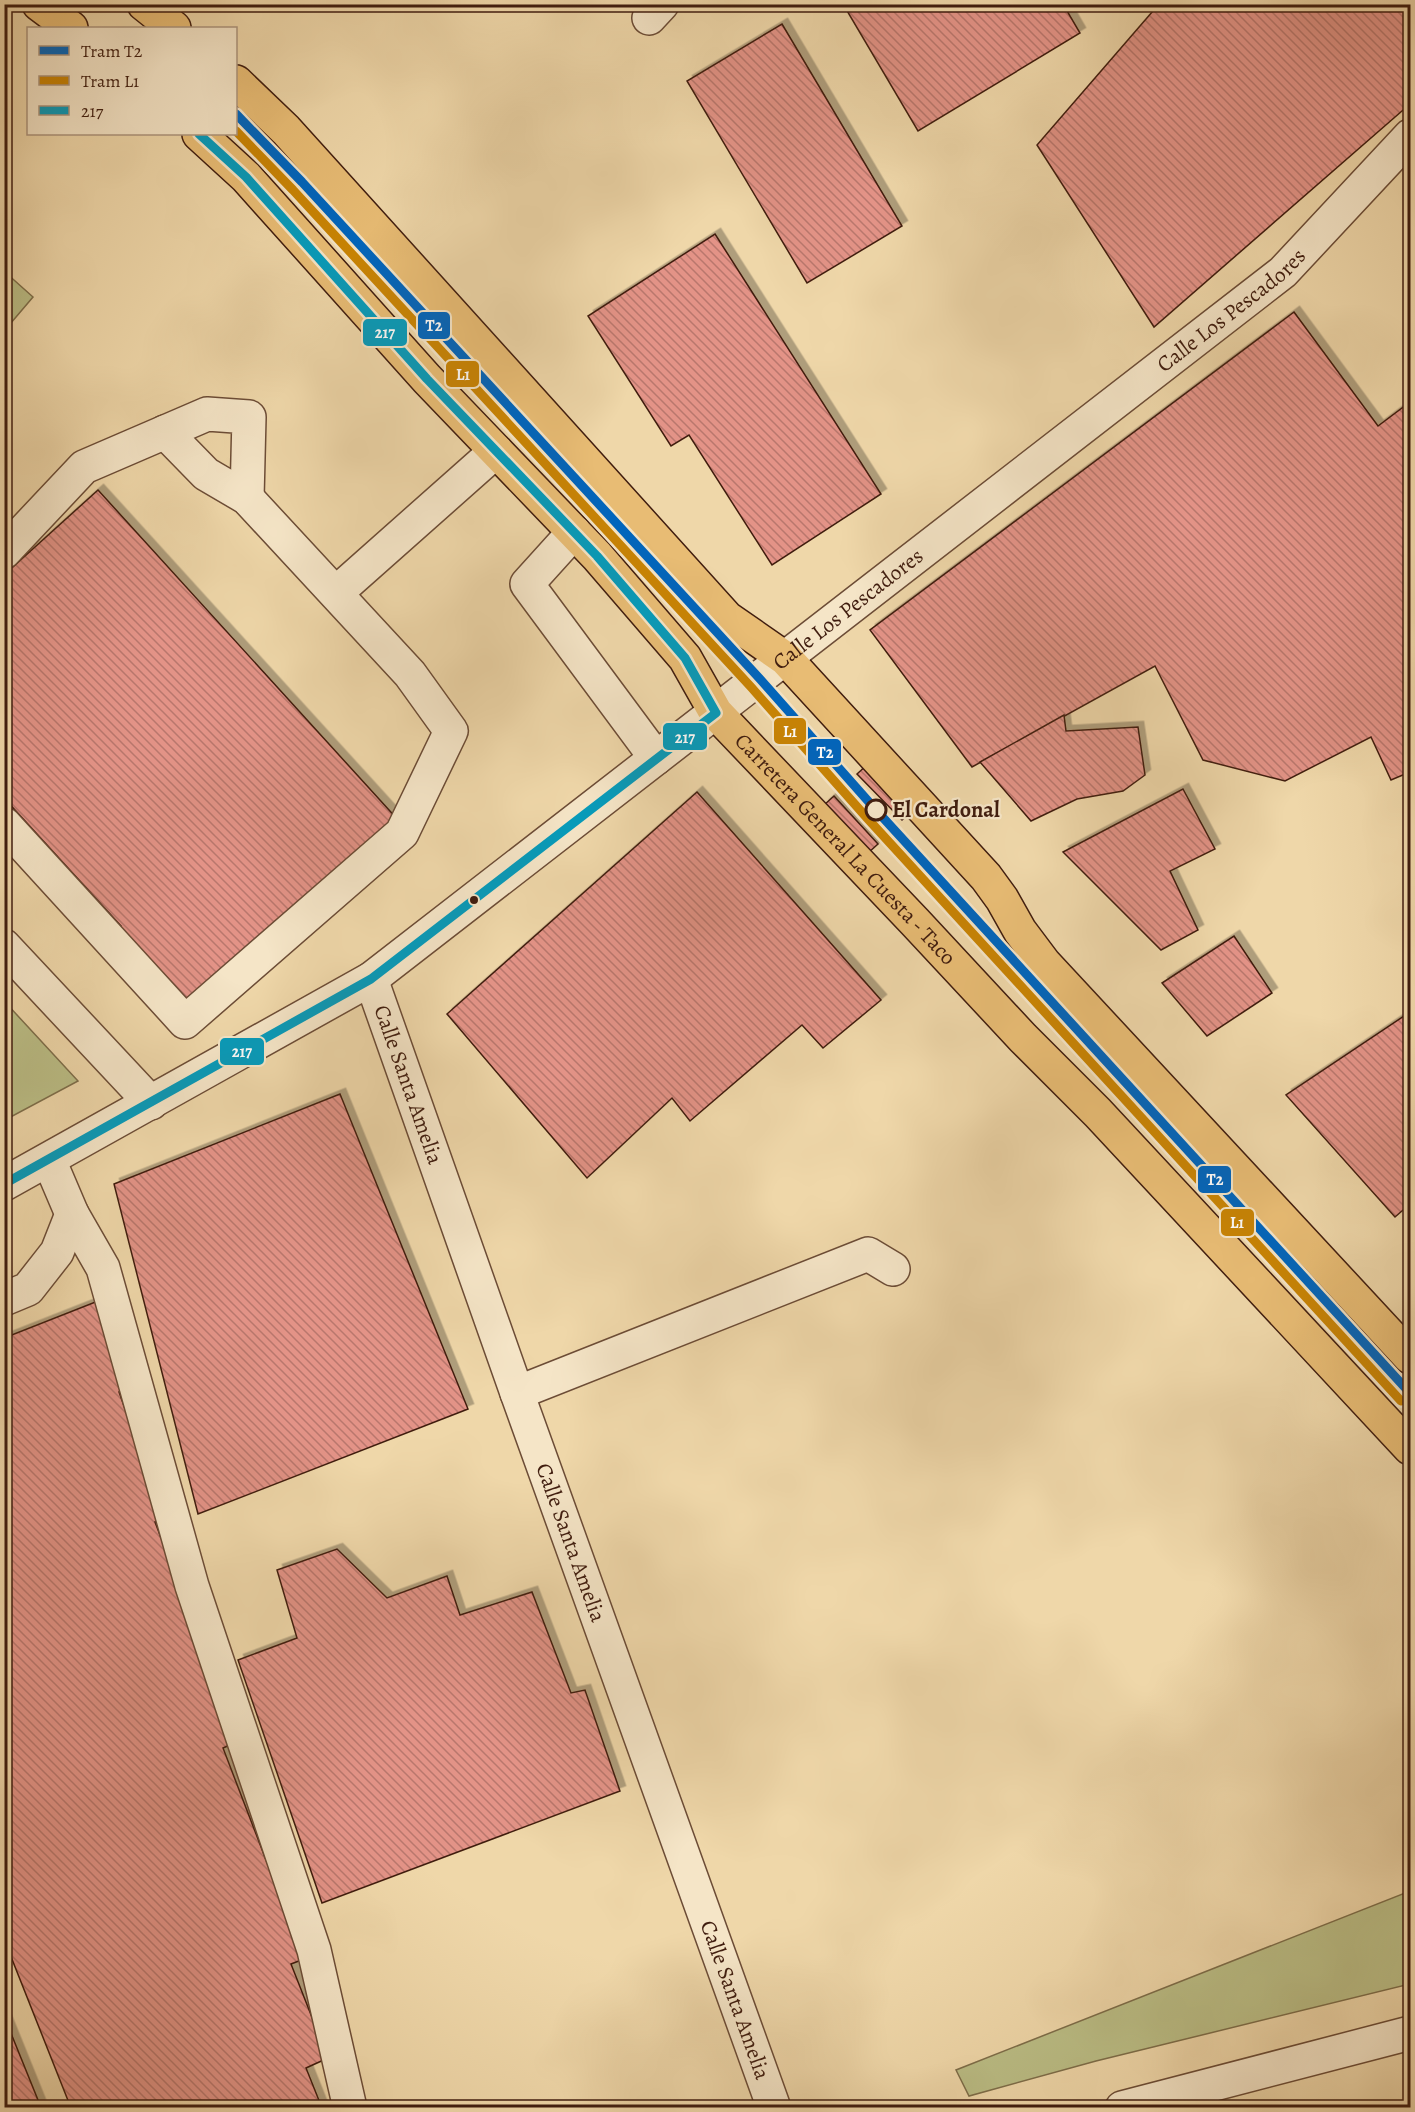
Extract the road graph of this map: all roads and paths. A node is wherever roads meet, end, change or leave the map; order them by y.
1 (39, 4) edge
2 (144, 4) edge
3 (70, 27) edge
4 (173, 27) edge
5 (237, 83) edge
6 (200, 135) edge
7 (1410, 136) edge
8 (165, 432) junction
9 (496, 451) junction
10 (247, 498) junction
11 (574, 532) junction
12 (4, 552) edge
13 (336, 593) junction
14 (786, 659) junction
15 (716, 713) junction
16 (656, 758) junction
17 (4, 824) edge
18 (4, 946) edge
19 (371, 978) junction
20 (151, 1103) junction
21 (49, 1160) junction
22 (4, 1184) edge
23 (72, 1214) junction
24 (893, 1269) dead end
25 (4, 1299) edge
26 (1410, 1357) edge
27 (518, 1393) junction
28 (1410, 1448) edge
29 (1408, 2042) edge
30 (350, 2108) edge
31 (774, 2108) edge
32 (1122, 2108) edge

1 - 3 main road
2 - 4 main road
5 - 14 main road
6 - 9 main road, Carretera General La Cuesta - Taco
7 - 14 street, Calle Los Pescadores
8 - 10 street
8 - 10 street
8 - 12 street
9 - 11 main road, Carretera General La Cuesta - Taco
9 - 13 street
10 - 13 street
11 - 15 main road, Carretera General La Cuesta - Taco
11 - 16 street
13 - 17 street
14 - 15 street, Calle Los Pescadores
14 - 26 main road
15 - 16 street, Calle Los Pescadores
15 - 28 main road, Carretera General La Cuesta - Taco
16 - 19 street, Calle Los Pescadores
18 - 20 street
19 - 20 street, Calle Los Pescadores
19 - 27 street, Calle Santa Amelia
20 - 21 street, Calle Los Pescadores
21 - 22 street, Calle Los Pescadores
21 - 23 street
23 - 25 street
23 - 30 street
24 - 27 street
27 - 31 street, Calle Santa Amelia
29 - 32 street

